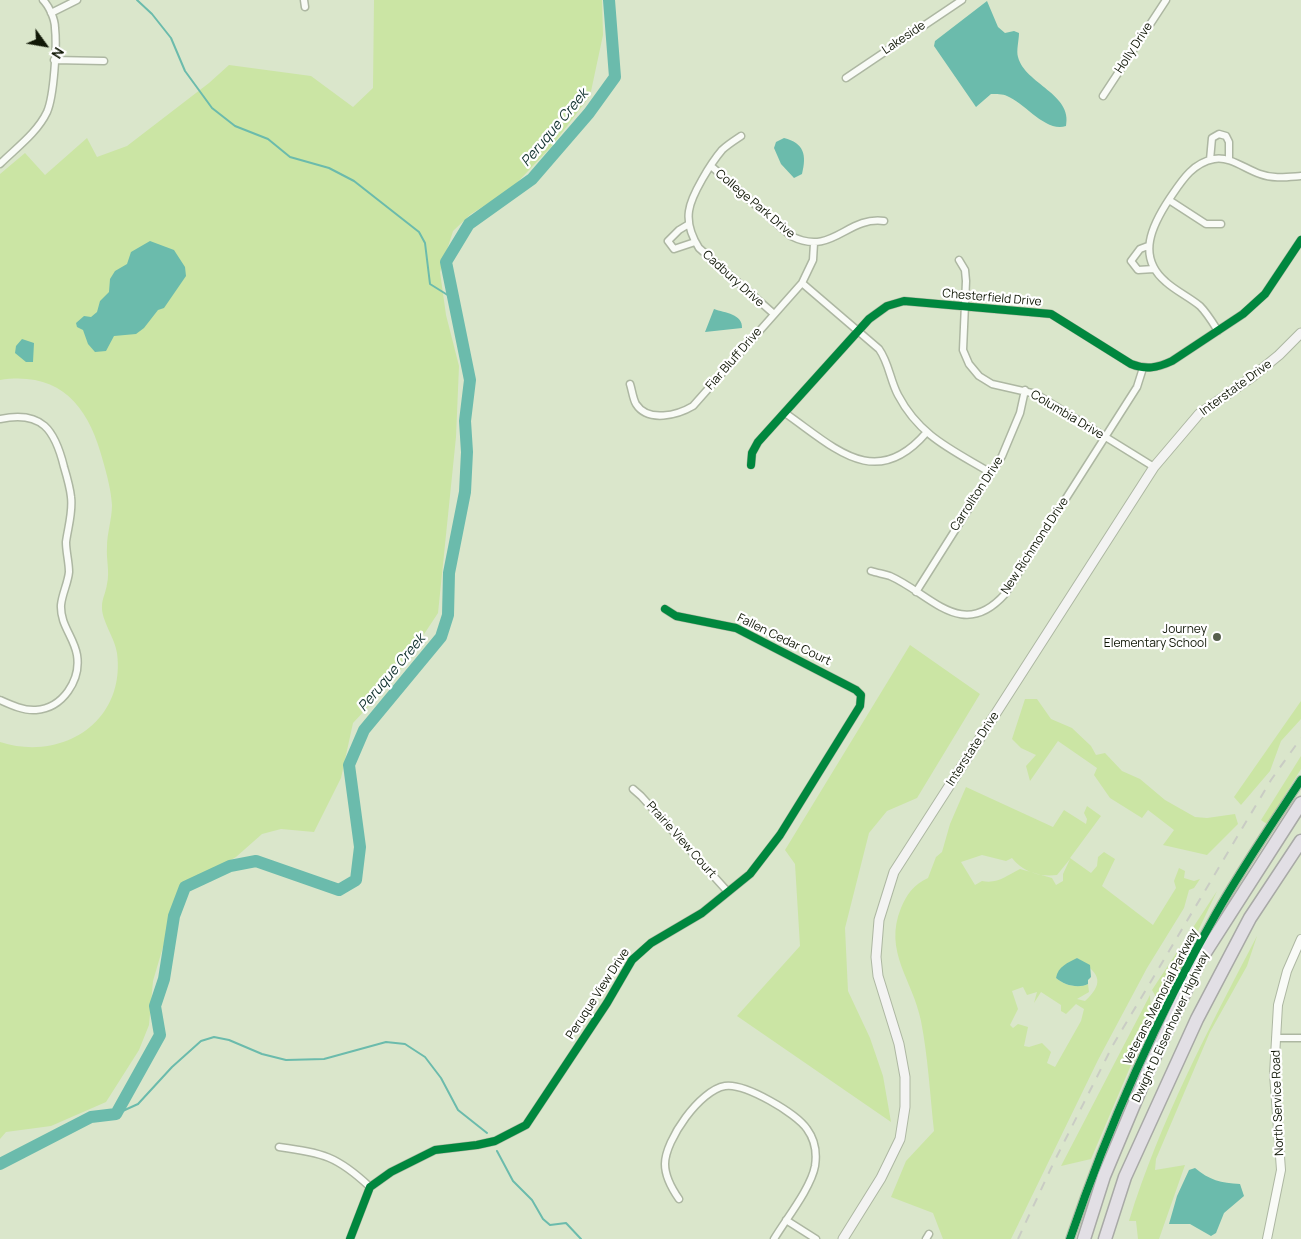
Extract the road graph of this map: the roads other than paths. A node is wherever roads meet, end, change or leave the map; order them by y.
1 (43, 0) edge
2 (77, 0) edge
3 (962, 0) edge
4 (1166, 0) edge
5 (51, 13) junction
6 (54, 60) junction
7 (104, 61) dead end
8 (846, 78) dead end
9 (1103, 96) dead end
10 (741, 136) dead end
11 (1210, 160) junction
12 (1229, 160) junction
13 (0, 164) edge
14 (711, 166) junction
15 (1301, 176) edge
16 (1169, 200) junction
17 (884, 221) dead end
18 (689, 224) junction
19 (1221, 224) dead end
20 (1301, 240) edge
21 (695, 242) junction
22 (814, 243) junction
23 (1148, 246) junction
24 (959, 260) dead end
25 (1154, 269) junction
26 (802, 283) junction
27 (965, 306) junction
28 (774, 314) junction
29 (858, 331) junction
30 (1218, 331) junction
31 (1301, 333) edge
32 (1143, 368) junction
33 (630, 384) dead end
34 (1025, 390) junction
35 (785, 413) junction
36 (0, 419) edge
37 (926, 433) junction
38 (1105, 437) junction
39 (751, 465) dead end
40 (1154, 467) junction
41 (991, 473) junction
42 (871, 571) dead end
43 (916, 592) junction
44 (665, 609) dead end
45 (861, 695) joint
46 (0, 700) edge
47 (1301, 780) edge
48 (632, 789) dead end
49 (1301, 803) edge
50 (1301, 841) edge
51 (728, 892) junction
52 (1301, 939) edge
53 (1276, 1038) junction
54 (1301, 1038) edge
55 (279, 1147) dead end
56 (370, 1187) junction
57 (680, 1199) dead end
58 (786, 1220) junction
59 (350, 1239) edge
60 (774, 1239) edge
61 (816, 1239) edge
62 (844, 1239) edge
63 (1070, 1239) edge
64 (1084, 1239) edge
65 (1105, 1239) edge
66 (1267, 1239) edge

1 - 5 street
2 - 5 street
3 - 8 street, Lakeside
4 - 9 street, Holly Drive
5 - 6 street
6 - 7 street
6 - 13 street
10 - 14 street, Cadbury Drive
11 - 12 street
11 - 12 street
11 - 16 street
12 - 15 street
14 - 18 street, Cadbury Drive
14 - 22 street, College Park Drive
16 - 19 street
16 - 23 street
17 - 22 street
18 - 21 street, Cadbury Drive
18 - 21 street, Cadbury Drive
20 - 30 street
21 - 28 street, Cadbury Drive
22 - 26 street, Fiar Bluff Drive
23 - 25 street
23 - 25 street
24 - 27 street, Columbia Drive
25 - 30 street
26 - 28 street, Fiar Bluff Drive
26 - 29 street
27 - 29 street, Chesterfield Drive
27 - 32 street, Chesterfield Drive
27 - 34 street, Columbia Drive
28 - 33 street, Fiar Bluff Drive
29 - 35 street, Chesterfield Drive
29 - 37 street
30 - 32 street
31 - 40 main road, Interstate Drive
32 - 38 street, New Richmond Drive
34 - 38 street, Columbia Drive
34 - 41 street, Carrollton Drive
35 - 37 street
35 - 39 street, Chesterfield Drive
36 - 46 street
37 - 41 street
38 - 40 street, Columbia Drive
38 - 43 street, New Richmond Drive
40 - 62 main road, Interstate Drive
41 - 43 street, Carrollton Drive
42 - 43 street, New Richmond Drive
44 - 45 street, Fallen Cedar Court
45 - 51 street, Peruque View Drive
47 - 63 street, Veterans Memorial Parkway
48 - 51 street, Prairie View Court
49 - 64 highway, Dwight D Eisenhower Highway
50 - 65 highway, Dwight D Eisenhower Highway
51 - 56 street, Peruque View Drive
52 - 53 street, North Service Road
53 - 54 street
53 - 66 street, North Service Road
55 - 56 street
56 - 59 street
57 - 58 street
58 - 60 street
58 - 61 street

